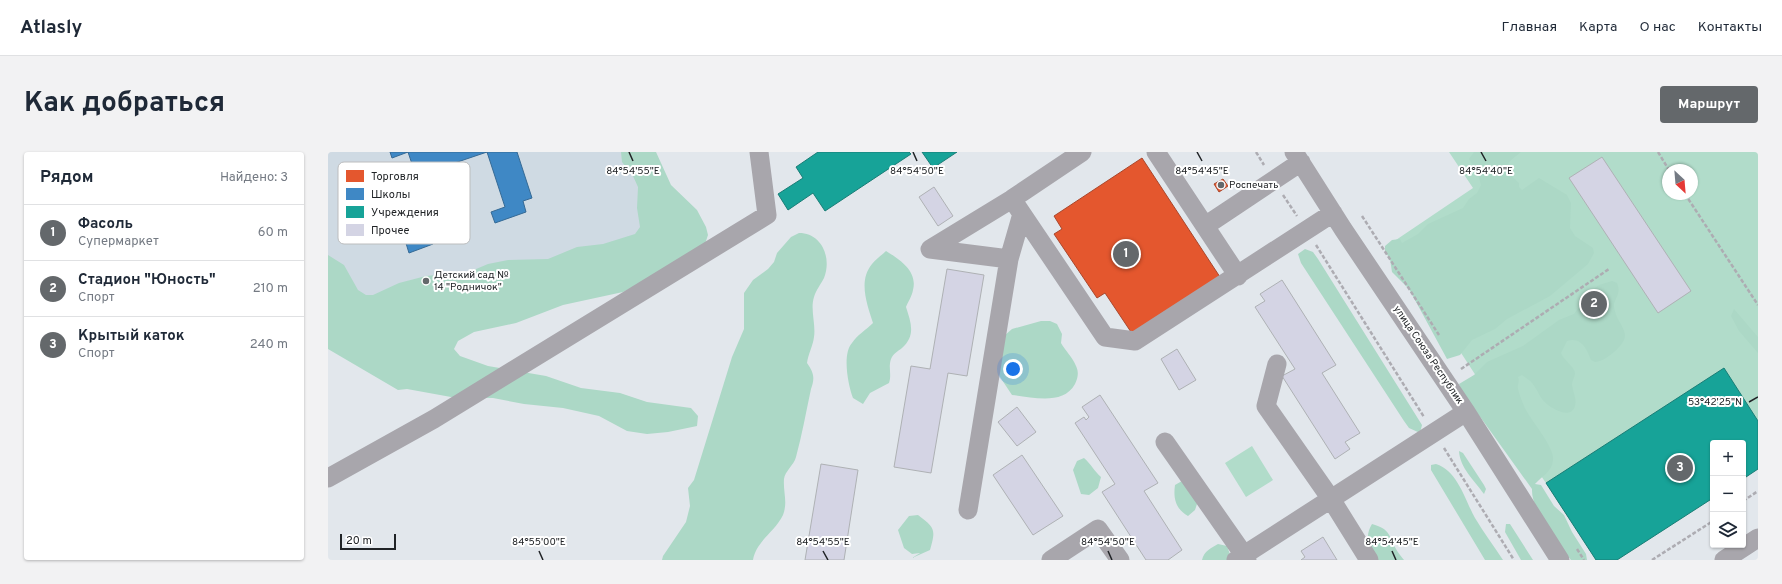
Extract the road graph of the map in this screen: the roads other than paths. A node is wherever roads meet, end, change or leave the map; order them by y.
1 (760, 152) edge
2 (1082, 152) edge
3 (1156, 152) edge
4 (1298, 157) edge
5 (1012, 199) junction
6 (1333, 213) junction
7 (1022, 214) junction
8 (1205, 226) junction
9 (1009, 259) junction
10 (1238, 276) junction
11 (1277, 364) dead end
12 (1466, 412) junction
13 (1165, 442) dead end
14 (328, 478) edge
15 (1331, 499) junction
16 (968, 510) dead end
17 (1758, 538) edge
18 (1242, 558) edge
19 (1051, 560) edge
20 (1120, 560) edge
21 (1369, 560) edge
22 (1560, 560) edge
23 (1724, 560) edge

1 - 14 street
2 - 5 street
3 - 8 street
4 - 6 street, улица Союза Республик
4 - 8 street
5 - 7 street
5 - 9 street
6 - 10 street
6 - 12 street, улица Союза Республик
7 - 9 street
7 - 10 street
8 - 10 street
9 - 16 street
11 - 15 street
12 - 15 street
12 - 22 street, улица Союза Республик
13 - 18 street
15 - 18 street
15 - 21 street
17 - 23 street
19 - 20 street

